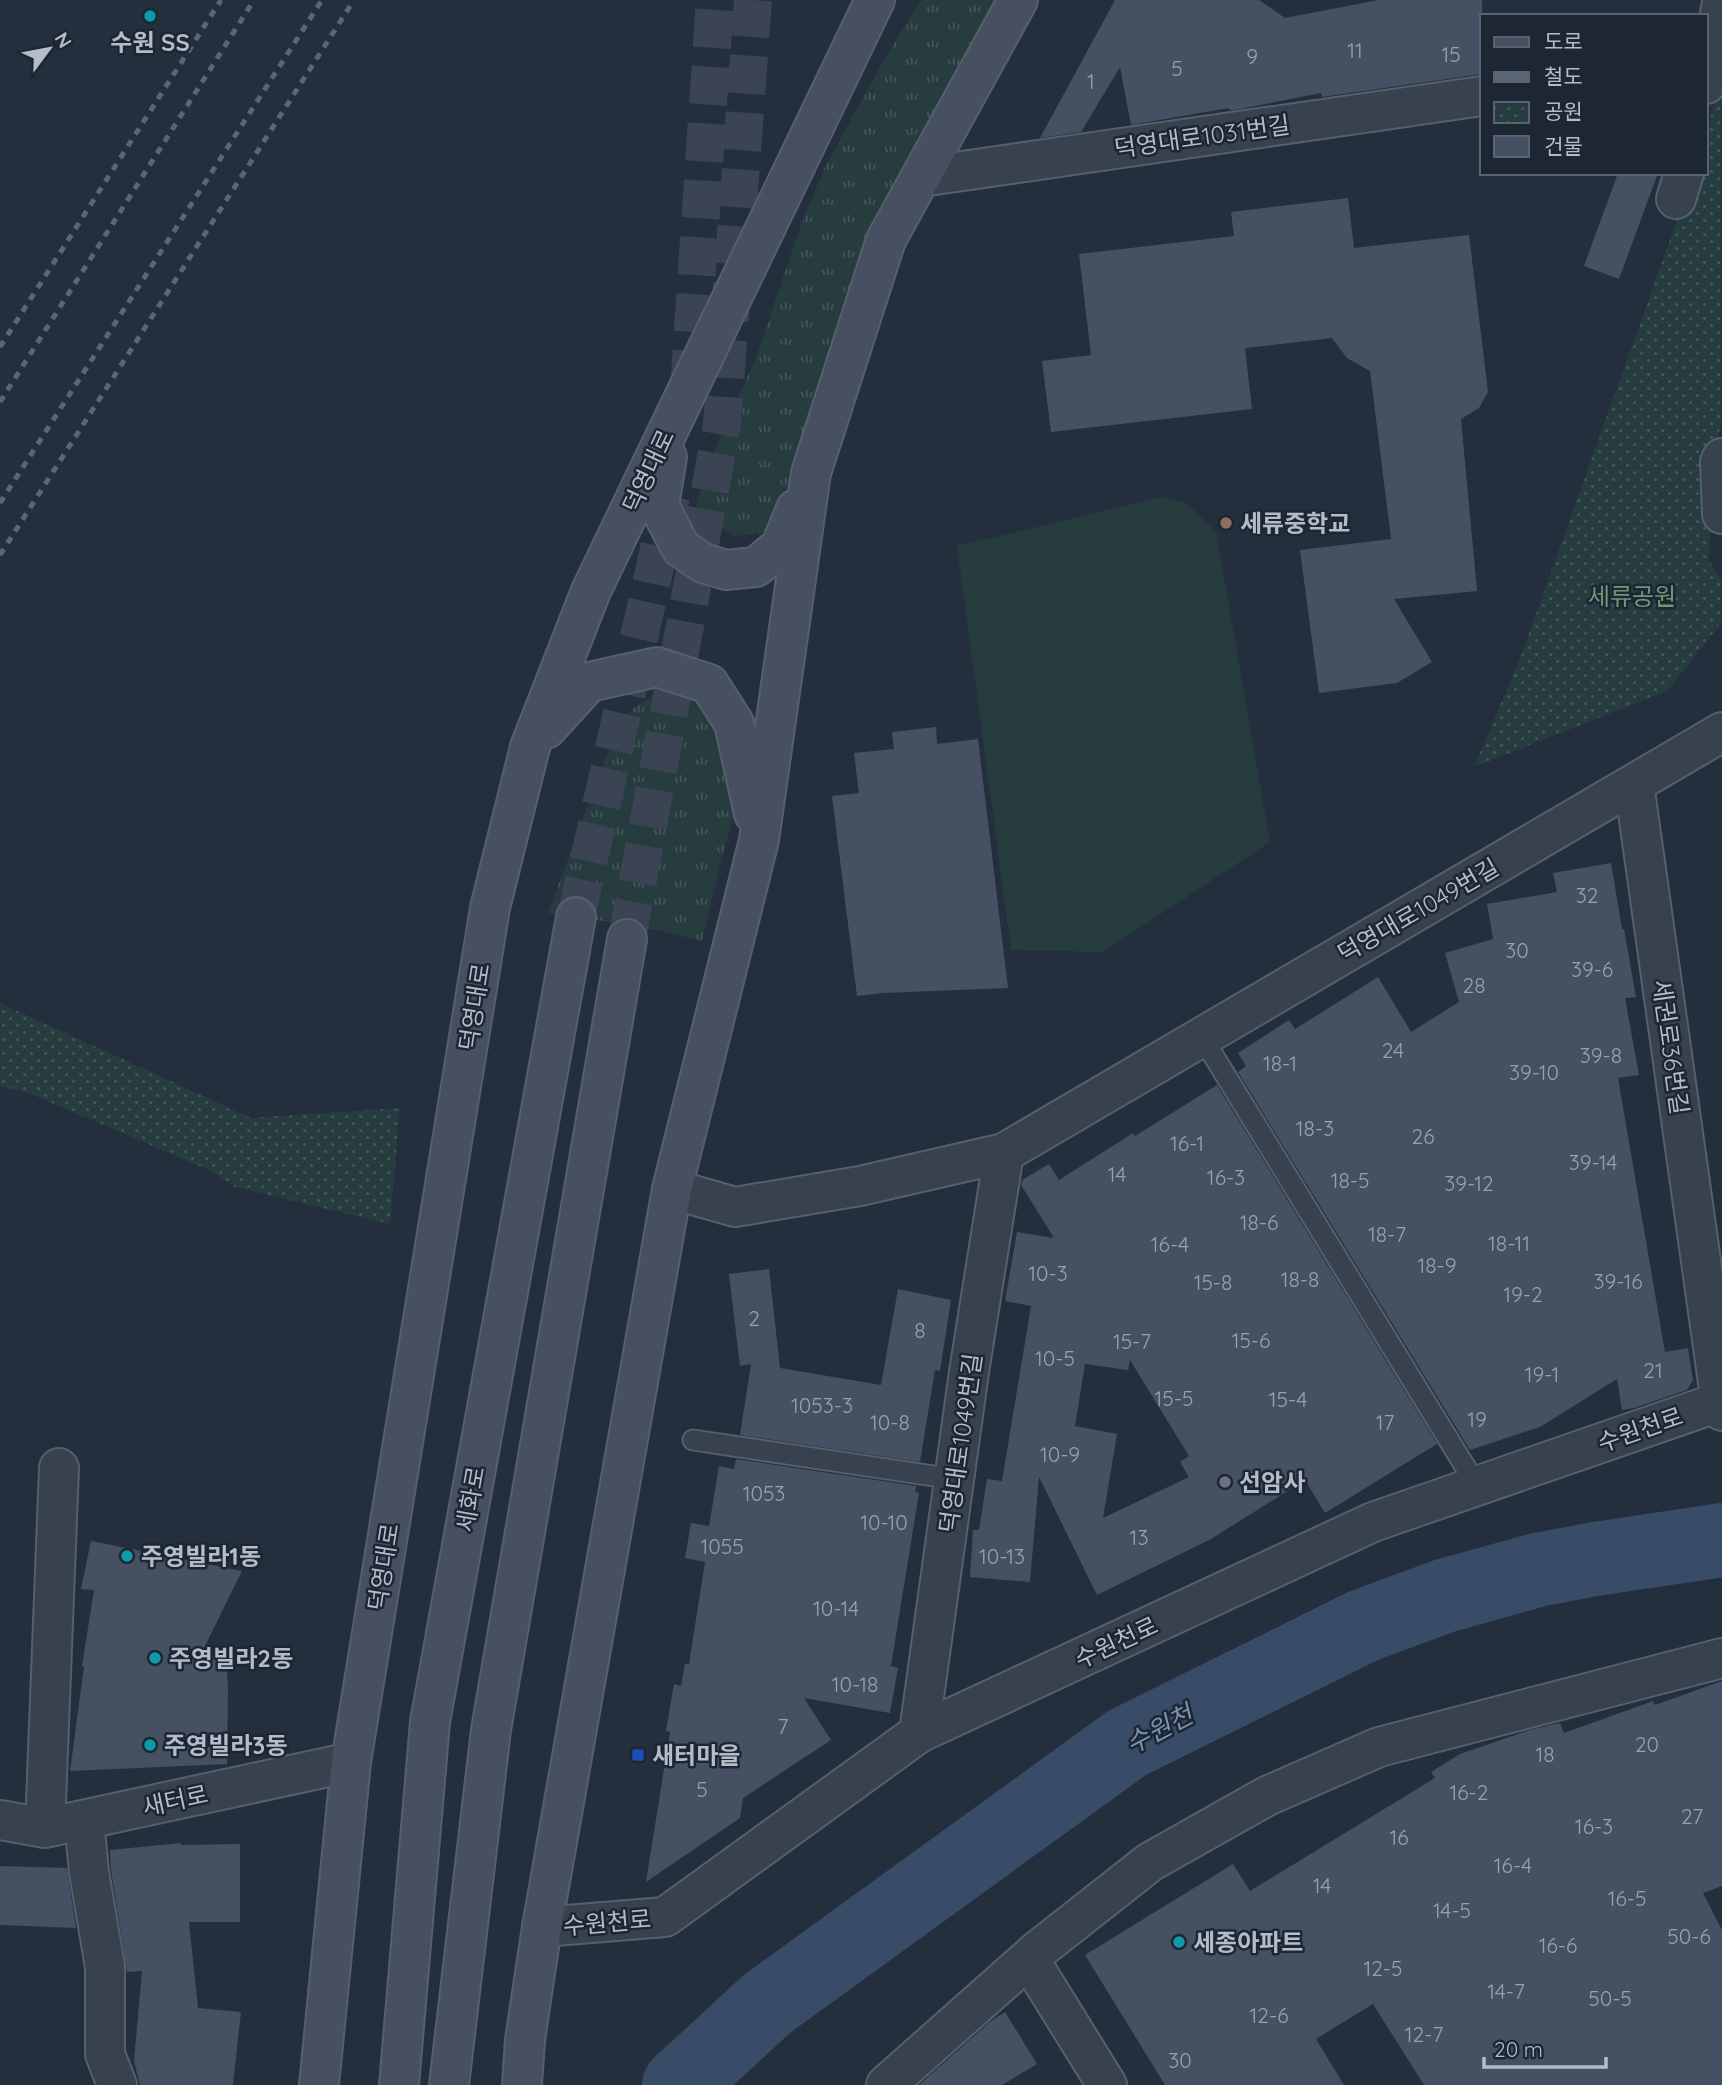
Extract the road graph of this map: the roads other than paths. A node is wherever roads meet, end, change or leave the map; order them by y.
1 (875, 0) edge
2 (1018, 0) edge
3 (1722, 3) edge
4 (1711, 68) edge
5 (1480, 96) edge
6 (921, 177) junction
7 (674, 417) junction
8 (1722, 458) edge
9 (811, 473) junction
10 (1722, 514) edge
11 (1722, 732) edge
12 (530, 747) junction
13 (1634, 783) junction
14 (759, 840) junction
15 (576, 917) tunnel mouth
16 (627, 939) tunnel mouth
17 (1202, 1037) junction
18 (1004, 1153) junction
19 (672, 1189) junction
20 (1721, 1404) edge
21 (693, 1440) dead end
22 (58, 1468) dead end
23 (954, 1479) junction
24 (1477, 1486) junction
25 (1722, 1658) edge
26 (919, 1733) junction
27 (351, 1762) junction
28 (0, 1820) edge
29 (84, 1820) junction
30 (46, 1828) junction
31 (542, 1927) junction
32 (1029, 1959) junction
33 (117, 2085) edge
34 (319, 2085) edge
35 (399, 2085) edge
36 (449, 2085) edge
37 (522, 2085) edge
38 (886, 2085) edge
39 (1107, 2085) edge

1 - 7 main road, 덕영대로
2 - 6 main road
3 - 4 street
5 - 6 street, 덕영대로1031번길
6 - 9 main road
7 - 9 main road
7 - 12 main road, 덕영대로
8 - 10 street
9 - 14 main road
11 - 13 street
12 - 14 main road
12 - 27 main road, 덕영대로
13 - 17 street, 덕영대로1049번길
13 - 20 street, 세권로36번길
14 - 19 main road
15 - 35 main road, 세화로
16 - 36 main road
17 - 18 street, 덕영대로1049번길
17 - 24 lane
18 - 19 street, 덕영대로1049번길
18 - 23 street, 덕영대로1049번길
19 - 31 main road
20 - 24 street, 수원천로
21 - 23 lane
22 - 30 street
23 - 26 street, 덕영대로1049번길
24 - 26 street, 수원천로
25 - 32 street
26 - 31 street, 수원천로
27 - 29 street, 새터로
27 - 34 main road, 덕영대로
28 - 30 street, 새터로
29 - 30 street, 새터로
29 - 33 street
31 - 37 main road
32 - 38 street
32 - 39 street

